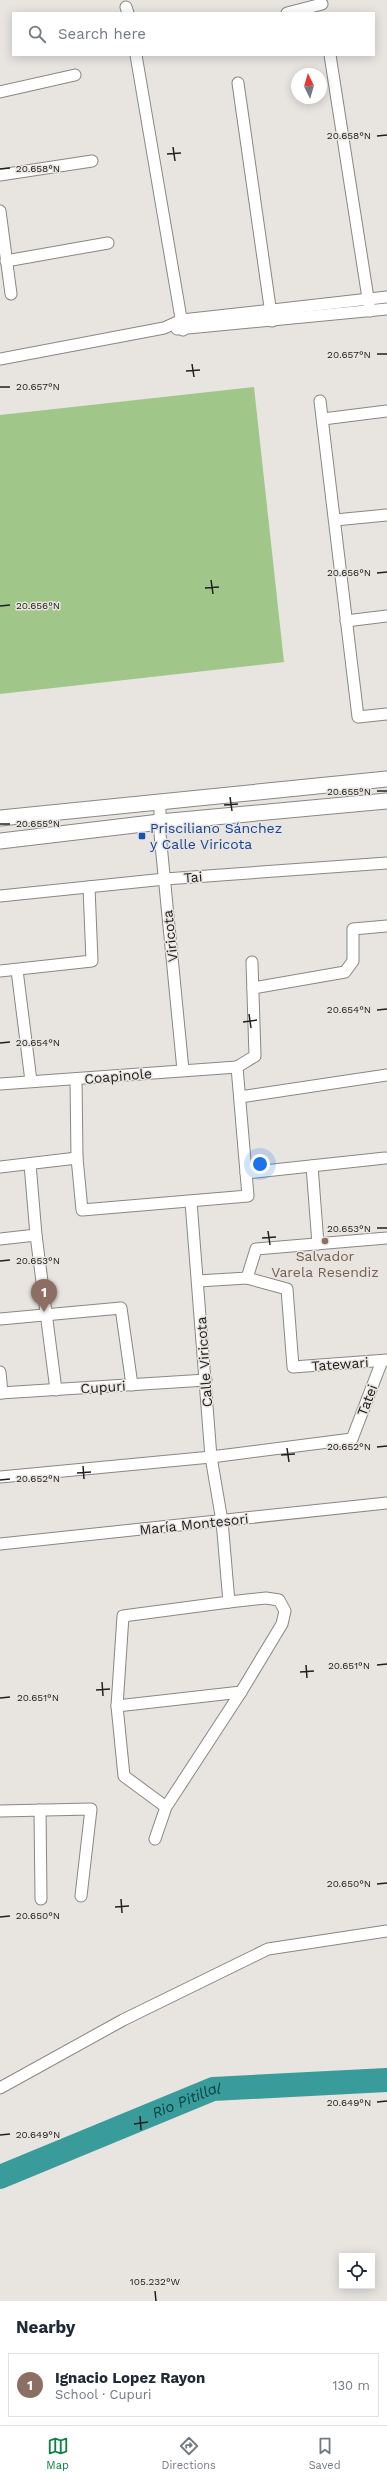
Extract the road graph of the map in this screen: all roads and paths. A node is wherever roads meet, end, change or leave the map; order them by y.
1 (322, 6) edge
2 (292, 12) edge
3 (136, 56) edge
4 (330, 56) edge
5 (75, 75) dead end
6 (238, 83) dead end
7 (0, 92) edge
8 (92, 161) dead end
9 (0, 175) edge
10 (0, 211) edge
11 (108, 243) dead end
12 (6, 261) junction
13 (11, 294) dead end
14 (387, 297) edge
15 (368, 298) junction
16 (270, 309) junction
17 (387, 309) edge
18 (370, 310) junction
19 (272, 321) junction
20 (182, 325) junction
21 (0, 358) edge
22 (320, 400) dead end
23 (387, 412) edge
24 (323, 420) junction
25 (387, 515) edge
26 (336, 520) junction
27 (387, 616) edge
28 (346, 621) junction
29 (387, 714) edge
30 (387, 779) edge
31 (160, 801) junction
32 (387, 801) edge
33 (0, 818) edge
34 (160, 822) junction
35 (0, 841) edge
36 (387, 863) edge
37 (165, 879) junction
38 (89, 887) junction
39 (0, 896) edge
40 (387, 926) edge
41 (252, 962) dead end
42 (17, 970) junction
43 (0, 971) edge
44 (253, 988) junction
45 (237, 1067) junction
46 (184, 1070) junction
47 (387, 1075) edge
48 (76, 1079) junction
49 (31, 1081) junction
50 (0, 1084) edge
51 (240, 1097) junction
52 (77, 1158) junction
53 (385, 1158) dead end
54 (30, 1164) junction
55 (312, 1166) junction
56 (0, 1167) edge
57 (246, 1173) junction
58 (191, 1202) junction
59 (36, 1235) junction
60 (387, 1238) edge
61 (0, 1239) edge
62 (318, 1244) junction
63 (247, 1278) junction
64 (198, 1281) junction
65 (46, 1315) junction
66 (0, 1319) edge
67 (385, 1360) edge
68 (0, 1372) edge
69 (206, 1380) junction
70 (132, 1385) junction
71 (56, 1390) junction
72 (1, 1393) edge
73 (211, 1457) junction
74 (0, 1477) edge
75 (387, 1503) edge
76 (222, 1521) junction
77 (0, 1544) edge
78 (229, 1602) junction
79 (241, 1692) junction
80 (117, 1706) junction
81 (166, 1807) junction
82 (40, 1810) junction
83 (0, 1811) edge
84 (155, 1839) dead end
85 (81, 1896) dead end
86 (41, 1899) dead end
87 (387, 1931) edge
88 (0, 2088) edge

1 - 2 street
3 - 20 street
4 - 15 street
5 - 7 street
6 - 16 street
8 - 9 street
10 - 12 street
11 - 12 street
12 - 13 street
14 - 15 street
15 - 16 street
15 - 18 street
16 - 19 street
16 - 20 street
17 - 18 street
18 - 19 street
19 - 20 street
20 - 21 street
22 - 24 street
23 - 24 street
24 - 26 street
25 - 26 street
26 - 28 street
27 - 28 street
28 - 29 street
30 - 31 main road
31 - 33 main road
31 - 34 street, Viricota
32 - 34 main road
34 - 35 main road
34 - 37 street, Viricota
36 - 37 street, Tai
37 - 38 street, Tai
37 - 46 street, Viricota
38 - 39 street, Tai
38 - 42 street
40 - 44 street
41 - 44 street
42 - 43 street
42 - 49 street
44 - 45 street
45 - 46 street, Coapinole
45 - 51 street
46 - 48 street, Coapinole
47 - 51 street
48 - 49 street, Coapinole
48 - 52 street
49 - 50 street, Coapinole
51 - 57 street
52 - 54 street
52 - 58 street
53 - 55 street
54 - 56 street
54 - 59 street
55 - 57 street
55 - 62 street
57 - 58 street
58 - 64 street, Calle Viricota
59 - 61 street
59 - 65 street
60 - 62 street
62 - 63 street
63 - 64 street
63 - 67 street, Tatewari
64 - 69 street, Calle Viricota
65 - 66 street
65 - 70 street
65 - 71 street
67 - 73 street, Tatei
68 - 72 street
69 - 70 street, Cupuri
69 - 73 street, Calle Viricota
70 - 71 street, Cupuri
71 - 72 street, Cupuri
73 - 74 street
73 - 76 street, Calle Viricota
75 - 76 street, María Montesori
76 - 77 street, María Montesori
76 - 78 street, Calle Viricota
78 - 79 street
78 - 80 street
79 - 80 street
79 - 81 street
80 - 81 street
81 - 84 street
82 - 83 street
82 - 85 street
82 - 86 street
87 - 88 street

